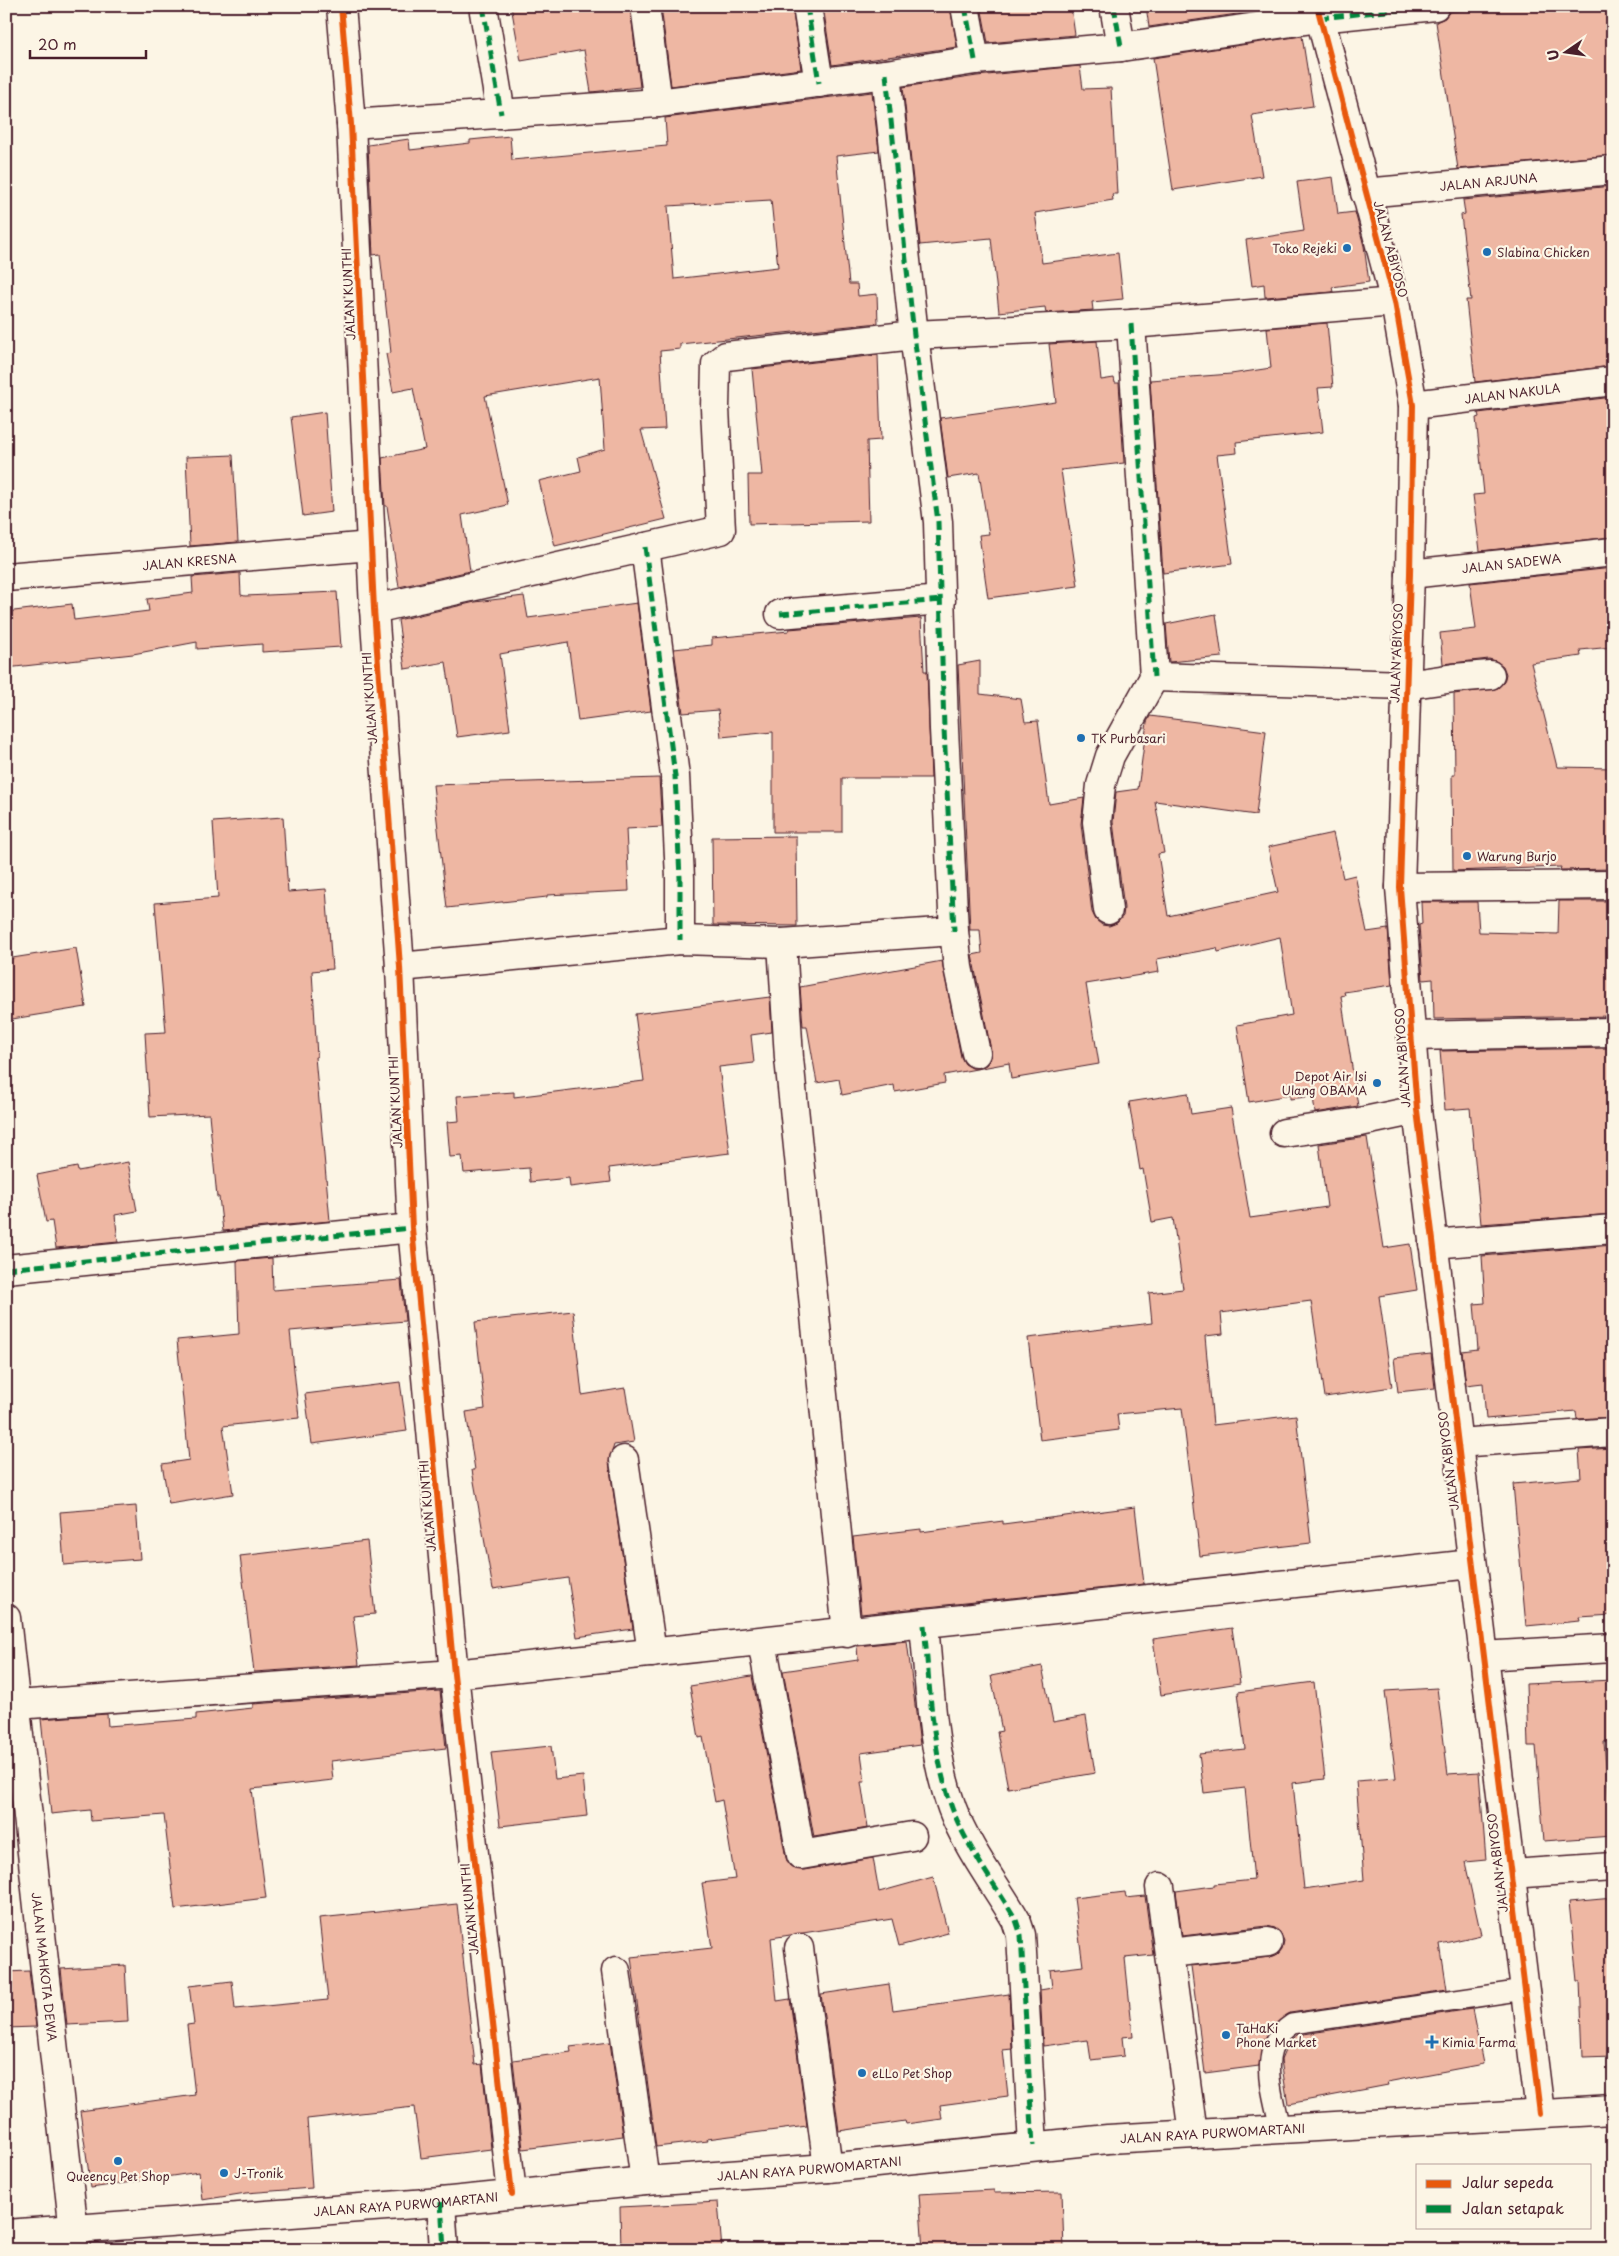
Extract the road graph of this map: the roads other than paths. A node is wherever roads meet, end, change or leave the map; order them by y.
1 (341, 6) edge
2 (483, 6) edge
3 (645, 6) edge
4 (807, 6) edge
5 (965, 6) edge
6 (1114, 6) edge
7 (1435, 6) edge
8 (1318, 12) edge
9 (1121, 47) junction
10 (975, 60) junction
11 (886, 74) junction
12 (819, 83) junction
13 (658, 104) junction
14 (500, 114) junction
15 (350, 124) junction
16 (1613, 170) edge
17 (1365, 193) junction
18 (1395, 302) junction
19 (1131, 324) junction
20 (914, 335) junction
21 (1613, 381) edge
22 (1413, 405) junction
23 (371, 546) junction
24 (645, 547) junction
25 (1613, 552) edge
26 (1410, 574) junction
27 (6, 577) edge
28 (941, 600) junction
29 (374, 609) junction
30 (780, 614) dead end
31 (1490, 675) dead end
32 (1154, 677) junction
33 (1406, 685) junction
34 (1613, 885) edge
35 (1400, 887) junction
36 (1108, 910) dead end
37 (954, 931) junction
38 (680, 940) junction
39 (782, 943) junction
40 (400, 967) junction
41 (1613, 1032) edge
42 (1412, 1036) junction
43 (976, 1053) dead end
44 (1417, 1110) junction
45 (1284, 1133) dead end
46 (412, 1228) junction
47 (1613, 1229) edge
48 (1433, 1244) junction
49 (6, 1269) edge
50 (1613, 1432) edge
51 (1457, 1443) junction
52 (624, 1460) dead end
53 (1472, 1564) junction
54 (6, 1618) edge
55 (924, 1625) junction
56 (847, 1633) junction
57 (762, 1642) junction
58 (1613, 1648) edge
59 (652, 1653) junction
60 (1483, 1656) junction
61 (454, 1674) junction
62 (16, 1705) junction
63 (912, 1836) dead end
64 (1613, 1867) edge
65 (1510, 1874) junction
66 (1160, 1887) dead end
67 (1268, 1942) dead end
68 (799, 1948) dead end
69 (1169, 1953) junction
70 (616, 1972) dead end
71 (1524, 1990) junction
72 (1613, 2110) edge
73 (1540, 2113) junction
74 (1280, 2129) junction
75 (1194, 2134) junction
76 (1033, 2146) junction
77 (828, 2168) junction
78 (645, 2181) junction
79 (512, 2194) junction
80 (441, 2202) junction
81 (6, 2234) edge
82 (75, 2239) edge
83 (444, 2250) edge

1 - 15 street, JALAN KUNTHI
2 - 14 street
3 - 13 street
4 - 12 street
5 - 10 street
6 - 9 street
7 - 8 street
8 - 9 street
8 - 17 street, JALAN ABIYOSO
9 - 10 street
10 - 11 street
11 - 12 street
11 - 20 street
12 - 13 street
13 - 14 street
14 - 15 street
15 - 23 street, JALAN KUNTHI
16 - 17 street, JALAN ARJUNA
17 - 18 street, JALAN ABIYOSO
18 - 19 street
18 - 22 street, JALAN ABIYOSO
19 - 20 street
19 - 32 street
20 - 24 street
20 - 28 street
21 - 22 street, JALAN NAKULA
22 - 26 street, JALAN ABIYOSO
23 - 27 street, JALAN KRESNA
23 - 29 street, JALAN KUNTHI
24 - 29 street
24 - 38 street
25 - 26 street, JALAN SADEWA
26 - 33 street, JALAN ABIYOSO
28 - 30 street
28 - 37 street
29 - 40 street, JALAN KUNTHI
31 - 33 street
32 - 33 street
32 - 36 street
33 - 35 street, JALAN ABIYOSO
34 - 35 street
35 - 42 street, JALAN ABIYOSO
37 - 39 street
37 - 43 street
38 - 39 street
38 - 40 street
39 - 56 street
40 - 46 street, JALAN KUNTHI
41 - 42 street
42 - 44 street, JALAN ABIYOSO
44 - 45 street
44 - 48 street, JALAN ABIYOSO
46 - 49 street
46 - 61 street, JALAN KUNTHI
47 - 48 street
48 - 51 street, JALAN ABIYOSO
50 - 51 street
51 - 53 street, JALAN ABIYOSO
52 - 59 street
53 - 55 street
53 - 60 street, JALAN ABIYOSO
54 - 62 street, JALAN MAHKOTA DEWA
55 - 56 street
55 - 76 street
56 - 57 street
57 - 59 street
57 - 63 street
58 - 60 street
59 - 61 street
60 - 65 street, JALAN ABIYOSO
61 - 62 street
61 - 79 street, JALAN KUNTHI
62 - 82 street, JALAN MAHKOTA DEWA
64 - 65 street
65 - 71 street, JALAN ABIYOSO
66 - 69 street
67 - 69 street
68 - 77 street
69 - 75 street
70 - 78 street
71 - 73 street, JALAN ABIYOSO
71 - 74 lane
72 - 73 street, JALAN RAYA PURWOMARTANI
73 - 74 street, JALAN RAYA PURWOMARTANI
74 - 75 street, JALAN RAYA PURWOMARTANI
75 - 76 street, JALAN RAYA PURWOMARTANI
76 - 77 street, JALAN RAYA PURWOMARTANI
77 - 78 street, JALAN RAYA PURWOMARTANI
78 - 79 street, JALAN RAYA PURWOMARTANI
79 - 80 street, JALAN RAYA PURWOMARTANI
80 - 82 street, JALAN RAYA PURWOMARTANI
80 - 83 street
81 - 82 street, JALAN RAYA PURWOMARTANI

